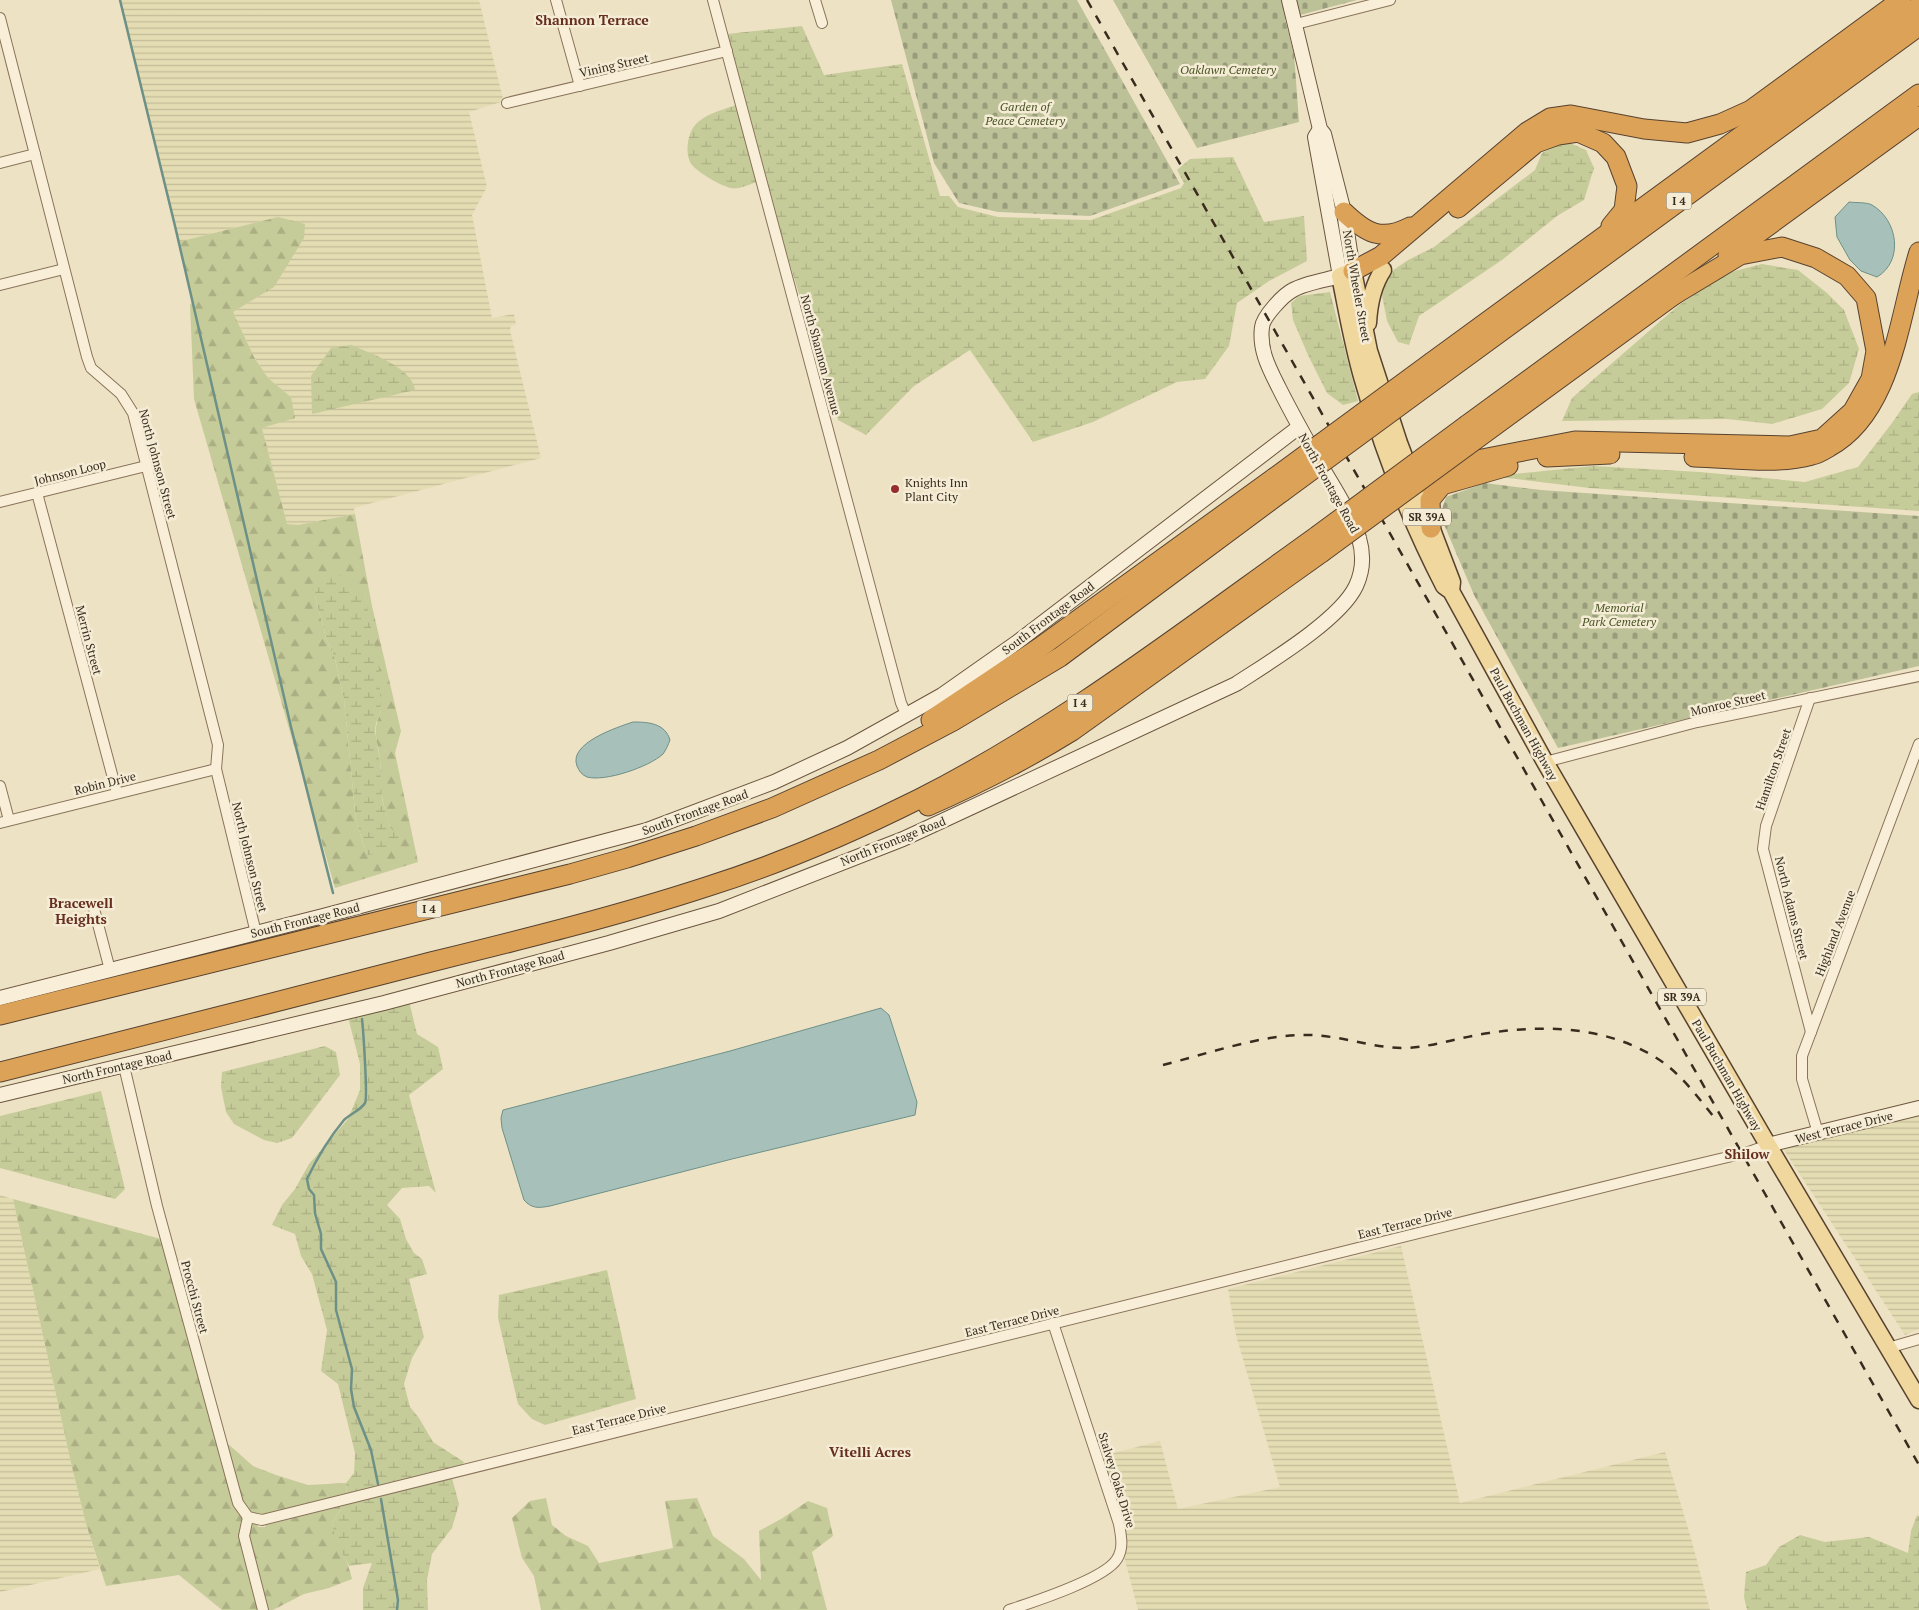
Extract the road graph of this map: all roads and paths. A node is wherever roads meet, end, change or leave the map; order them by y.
1 (556, 0) edge
2 (713, 0) edge
3 (815, 0) edge
4 (1289, 0) edge
5 (1390, 0) edge
6 (1901, 0) edge
7 (1919, 6) edge
8 (0, 18) edge
9 (822, 23) dead end
10 (1296, 24) junction
11 (1919, 26) edge
12 (3, 40) edge
13 (727, 51) junction
14 (580, 86) junction
15 (1919, 94) edge
16 (506, 103) dead end
17 (1919, 116) edge
18 (1320, 129) junction
19 (35, 154) junction
20 (0, 163) edge
21 (1344, 212) junction
22 (1425, 220) junction
23 (1600, 239) junction
24 (1919, 252) edge
25 (64, 268) junction
26 (1384, 270) junction
27 (1346, 273) junction
28 (0, 285) edge
29 (1672, 296) junction
30 (1367, 343) junction
31 (1436, 369) junction
32 (1299, 427) junction
33 (1471, 432) junction
34 (1382, 439) joint
35 (1399, 442) joint
36 (146, 466) junction
37 (1442, 485) junction
38 (37, 493) junction
39 (1410, 494) junction
40 (0, 502) edge
41 (1431, 528) junction
42 (1451, 590) junction
43 (1919, 676) edge
44 (1810, 698) junction
45 (907, 716) junction
46 (1919, 744) edge
47 (1545, 762) junction
48 (216, 769) junction
49 (0, 786) edge
50 (117, 793) junction
51 (5, 822) edge
52 (1764, 849) joint
53 (93, 905) dead end
54 (256, 933) junction
55 (110, 970) junction
56 (0, 998) edge
57 (0, 1015) edge
58 (1811, 1032) junction
59 (124, 1066) junction
60 (0, 1072) edge
61 (0, 1095) edge
62 (1919, 1108) edge
63 (1818, 1133) junction
64 (1768, 1146) junction
65 (1053, 1323) junction
66 (1919, 1339) edge
67 (1888, 1348) junction
68 (1919, 1400) edge
69 (248, 1517) junction
70 (263, 1610) edge
71 (1009, 1610) edge

1 - 14 street
2 - 13 street, North Shannon Avenue
3 - 9 street
4 - 10 street, North Wheeler Street
5 - 10 street
6 - 22 highway
7 - 23 highway
8 - 12 street, North Johnson Street
10 - 18 street, North Wheeler Street / SR 39A
11 - 31 highway, I 4
12 - 19 street, North Johnson Street
13 - 14 street, Vining Street
13 - 45 street, North Shannon Avenue
14 - 16 street, Vining Street
15 - 33 highway, I 4
17 - 29 highway
18 - 21 street, North Wheeler Street / SR 39A
18 - 27 street, North Wheeler Street / SR 39A
19 - 20 street
19 - 25 street, North Johnson Street
21 - 22 highway
21 - 27 street, North Wheeler Street / SR 39A
22 - 27 highway
23 - 26 highway
23 - 31 highway
24 - 37 highway
25 - 28 street
25 - 36 street, North Johnson Street
26 - 27 highway
26 - 30 main road
27 - 30 main road, North Wheeler Street / SR 39A
27 - 32 street, North Frontage Road
27 - 34 main road, North Wheeler Street / SR 39A
29 - 33 highway
29 - 39 highway
30 - 35 main road, North Wheeler Street / SR 39A
31 - 57 highway, I 4, bridge
32 - 45 street, South Frontage Road
32 - 59 street, North Frontage Road
33 - 60 highway, I 4, bridge
34 - 39 main road, Paul Buchman Highway / SR 39A
35 - 39 main road, Paul Buchman Highway / SR 39A
36 - 38 street, Johnson Loop
36 - 48 street, North Johnson Street
37 - 39 highway
37 - 41 highway
38 - 40 street, Johnson Loop
38 - 50 street, Merrin Street
39 - 41 main road, Paul Buchman Highway / SR 39A
39 - 42 main road, Paul Buchman Highway / SR 39A
41 - 42 main road, Paul Buchman Highway / SR 39A
42 - 47 main road, Paul Buchman Highway / SR 39A
43 - 44 street, Monroe Street
44 - 47 street, Monroe Street
44 - 52 street, Hamilton Street
45 - 54 street, South Frontage Road
46 - 58 street, Highland Avenue
47 - 64 main road, Paul Buchman Highway / SR 39A
48 - 50 street, Robin Drive
48 - 54 street, North Johnson Street
49 - 51 street
50 - 51 street, Robin Drive
52 - 58 street, North Adams Street
53 - 55 street
54 - 55 street, South Frontage Road
55 - 56 street, South Frontage Road
58 - 63 street, Highland Avenue
59 - 61 street, North Frontage Road
59 - 69 street, Procchi Street
62 - 63 street, West Terrace Drive
63 - 64 street, West Terrace Drive
64 - 65 street, East Terrace Drive
64 - 67 main road, Paul Buchman Highway / SR 39A
65 - 69 street, East Terrace Drive
65 - 71 street, Stalvey Oaks Drive
66 - 67 street
67 - 68 main road, Paul Buchman Highway / SR 39A
69 - 70 street

